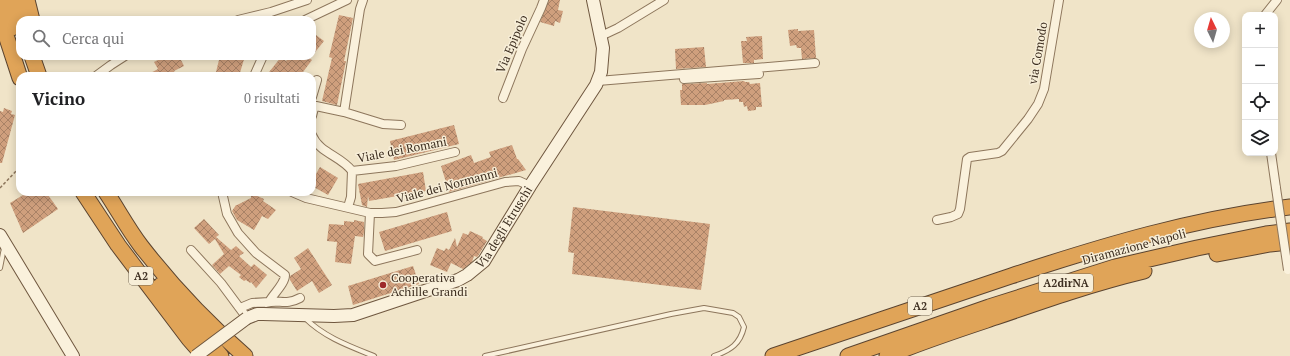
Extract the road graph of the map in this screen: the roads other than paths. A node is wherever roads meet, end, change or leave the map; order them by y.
1 (4, 0) edge
2 (16, 0) edge
3 (27, 0) edge
4 (307, 0) edge
5 (347, 0) edge
6 (363, 0) edge
7 (544, 0) edge
8 (593, 0) edge
9 (664, 0) edge
10 (1059, 0) edge
11 (1277, 0) edge
12 (1267, 12) edge
13 (20, 16) edge
14 (31, 16) edge
15 (254, 16) edge
16 (313, 16) edge
17 (0, 17) edge
18 (601, 36) junction
19 (16, 39) edge
20 (22, 60) edge
21 (33, 60) edge
22 (44, 60) edge
23 (119, 60) edge
24 (261, 60) edge
25 (815, 63) dead end
26 (18, 72) edge
27 (27, 72) edge
28 (38, 72) edge
29 (48, 72) edge
30 (101, 72) edge
31 (256, 72) edge
32 (759, 74) dead end
33 (317, 80) dead end
34 (316, 83) edge
35 (597, 83) junction
36 (503, 98) dead end
37 (316, 106) edge
38 (344, 112) junction
39 (401, 125) dead end
40 (316, 142) edge
41 (455, 152) dead end
42 (1271, 156) edge
43 (352, 171) junction
44 (530, 186) junction
45 (76, 196) edge
46 (85, 196) edge
47 (98, 196) edge
48 (109, 196) edge
49 (223, 196) edge
50 (301, 196) edge
51 (348, 207) junction
52 (1290, 207) edge
53 (370, 213) junction
54 (1290, 215) edge
55 (937, 220) dead end
56 (1290, 231) edge
57 (2, 239) edge
58 (1290, 242) edge
59 (190, 250) dead end
60 (418, 250) dead end
61 (0, 268) edge
62 (1289, 273) edge
63 (300, 298) dead end
64 (269, 302) junction
65 (240, 308) junction
66 (261, 314) junction
67 (303, 315) junction
68 (247, 318) junction
69 (73, 356) edge
70 (193, 356) edge
71 (196, 356) edge
72 (204, 356) edge
73 (221, 356) edge
74 (245, 356) edge
75 (374, 356) edge
76 (485, 356) edge
77 (714, 356) edge
78 (773, 356) edge
79 (801, 356) edge
80 (848, 356) edge
81 (887, 356) edge

1 - 19 highway
2 - 13 highway
3 - 14 highway
4 - 15 street
5 - 16 street
6 - 38 street
7 - 36 street, Via Epipolo
8 - 18 main road, Via degli Etruschi
9 - 18 street
10 - 55 street, via Comodo
11 - 12 street
17 - 26 highway
18 - 35 main road, Via degli Etruschi
20 - 27 highway
21 - 28 highway
22 - 29 highway
23 - 30 street
24 - 31 street
25 - 35 street
32 - 35 street
33 - 34 street
35 - 44 main road, Via degli Etruschi
37 - 38 street, Viale dei Romani
38 - 39 street, Viale dei Romani
40 - 43 street, Viale dei Romani
41 - 43 street, Viale dei Romani
42 - 62 street, bridge
43 - 51 street, Viale dei Romani
44 - 53 street, Viale dei Normanni
44 - 67 main road, Via degli Etruschi
45 - 70 highway
46 - 72 highway, A2
47 - 73 highway
48 - 74 highway, A2
49 - 64 street
50 - 51 street, Viale dei Normanni
51 - 53 street, Viale dei Normanni
52 - 78 highway, A2
53 - 60 street
54 - 79 highway, Diramazione Napoli / A2dirNA
56 - 80 highway, Diramazione Napoli / A2dirNA
57 - 61 lane
57 - 69 main road
58 - 81 highway
59 - 65 street
63 - 64 street
64 - 65 street
64 - 66 street
65 - 68 street
66 - 67 main road, Via degli Etruschi
66 - 68 main road, Via degli Etruschi
67 - 75 lane
68 - 71 main road, Via degli Etruschi, bridge
76 - 77 lane

